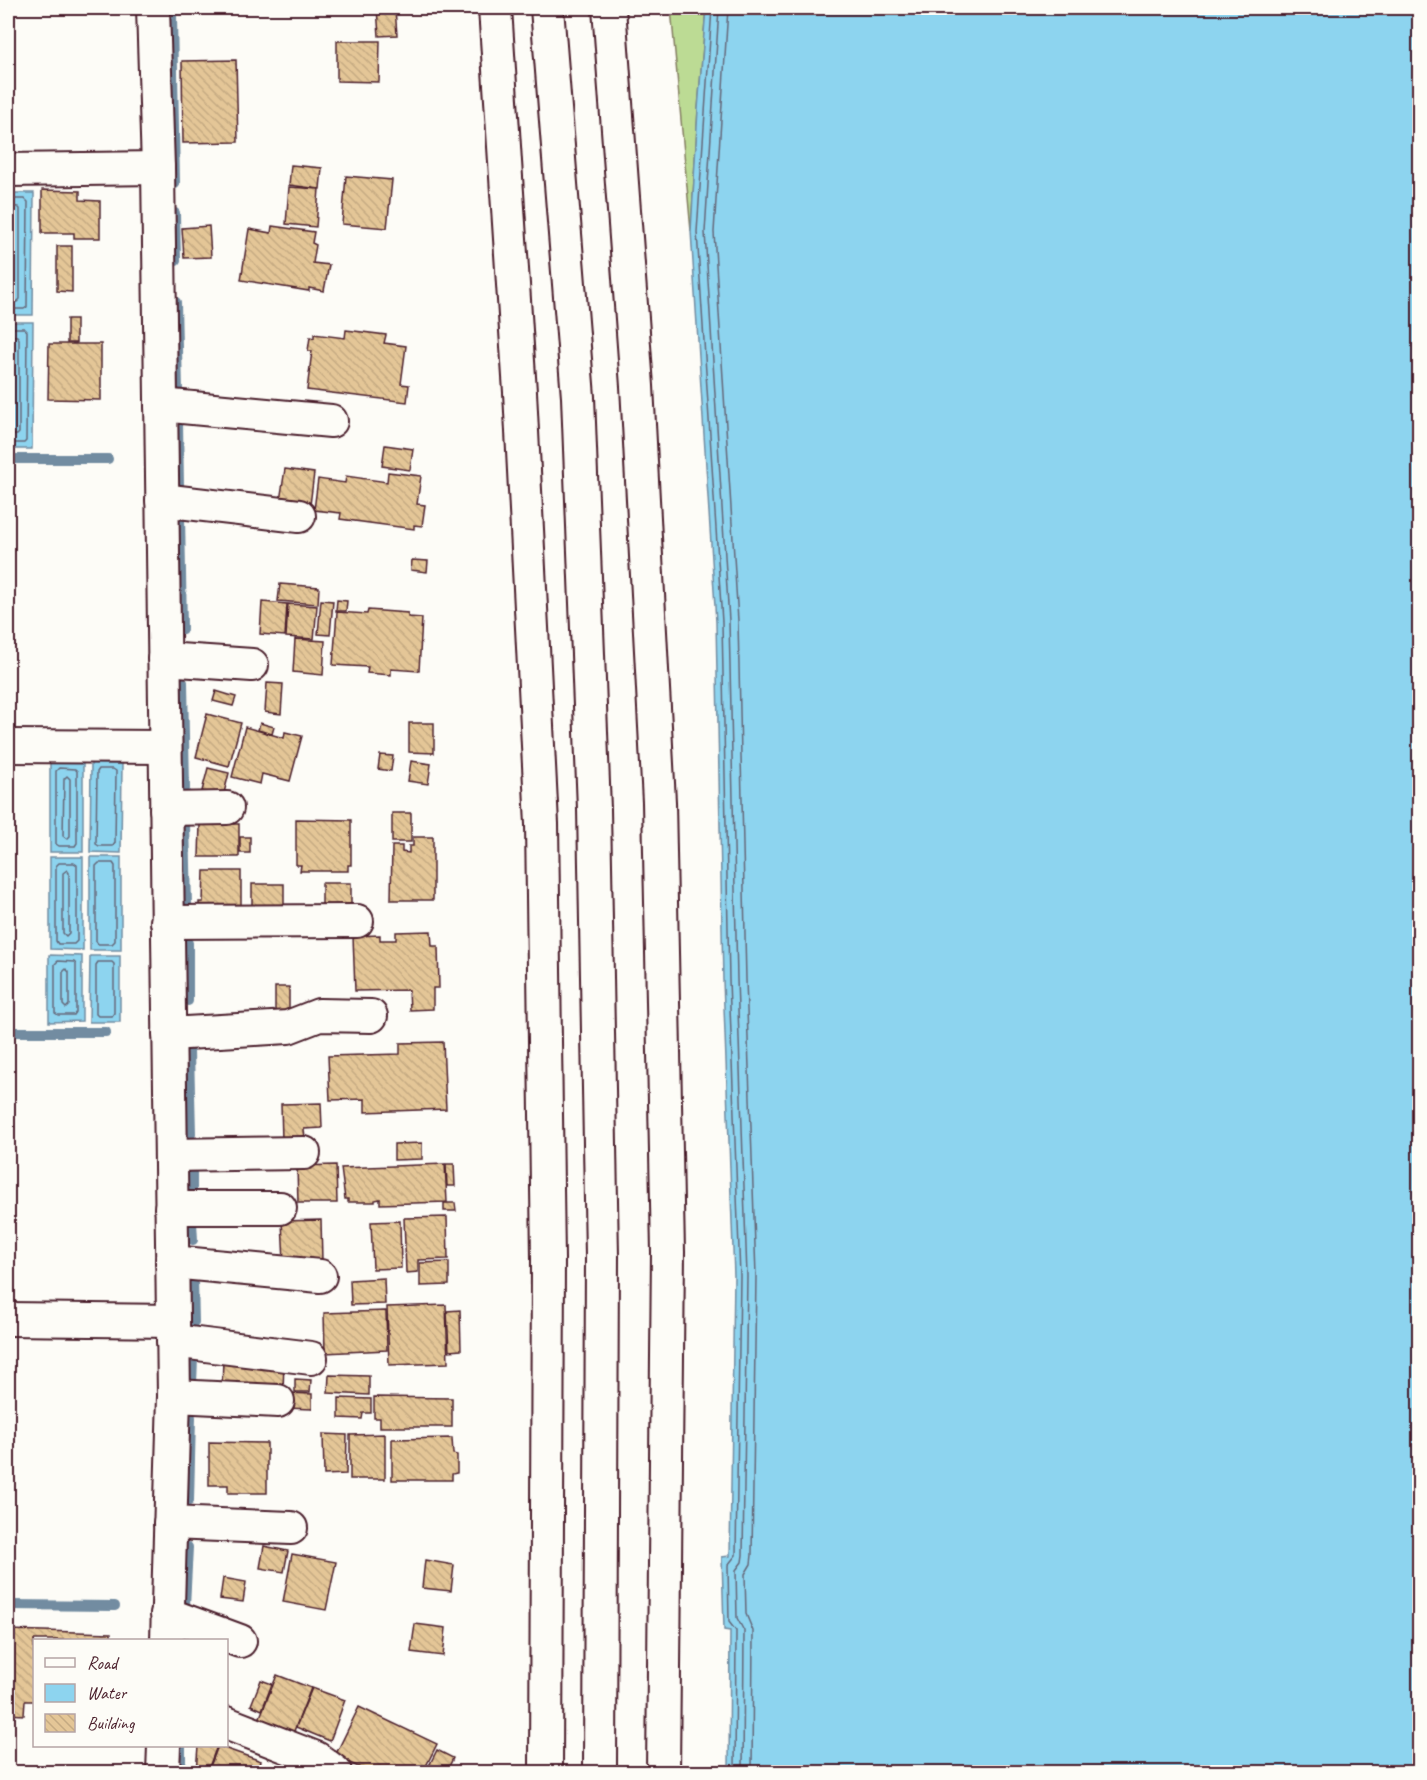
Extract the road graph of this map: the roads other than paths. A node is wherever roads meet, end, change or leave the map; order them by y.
1 (153, 8) edge
2 (495, 8) edge
3 (548, 8) edge
4 (609, 8) edge
5 (158, 168) junction
6 (8, 170) edge
7 (161, 405) junction
8 (331, 421) dead end
9 (162, 500) junction
10 (299, 516) dead end
11 (164, 659) junction
12 (252, 665) dead end
13 (8, 746) edge
14 (165, 747) junction
15 (227, 808) dead end
16 (166, 809) junction
17 (357, 921) dead end
18 (167, 922) junction
19 (371, 1016) dead end
20 (169, 1034) junction
21 (304, 1153) dead end
22 (171, 1155) junction
23 (171, 1208) junction
24 (280, 1208) dead end
25 (172, 1262) junction
26 (320, 1276) dead end
27 (8, 1319) edge
28 (173, 1331) junction
29 (311, 1358) dead end
30 (174, 1396) junction
31 (278, 1401) dead end
32 (170, 1522) junction
33 (291, 1528) dead end
34 (167, 1628) edge
35 (240, 1641) dead end
36 (228, 1725) edge
37 (164, 1747) edge
38 (163, 1773) edge
39 (335, 1773) edge
40 (546, 1773) edge
41 (600, 1773) edge
42 (663, 1773) edge

1 - 5 street
2 - 40 street
3 - 41 street
4 - 42 street
5 - 6 street
5 - 7 street
7 - 8 street
7 - 9 street
9 - 10 street
9 - 11 street
11 - 12 street
11 - 14 street
13 - 14 street
14 - 16 street
15 - 16 street
16 - 18 street
17 - 18 street
18 - 20 street
19 - 20 street
20 - 22 street
21 - 22 street
22 - 23 street
23 - 24 street
23 - 25 street
25 - 26 street
25 - 28 street
27 - 28 street
28 - 29 street
28 - 30 street
30 - 31 street
30 - 32 street
32 - 33 street
32 - 34 street
34 - 35 street
36 - 39 street
37 - 38 street

